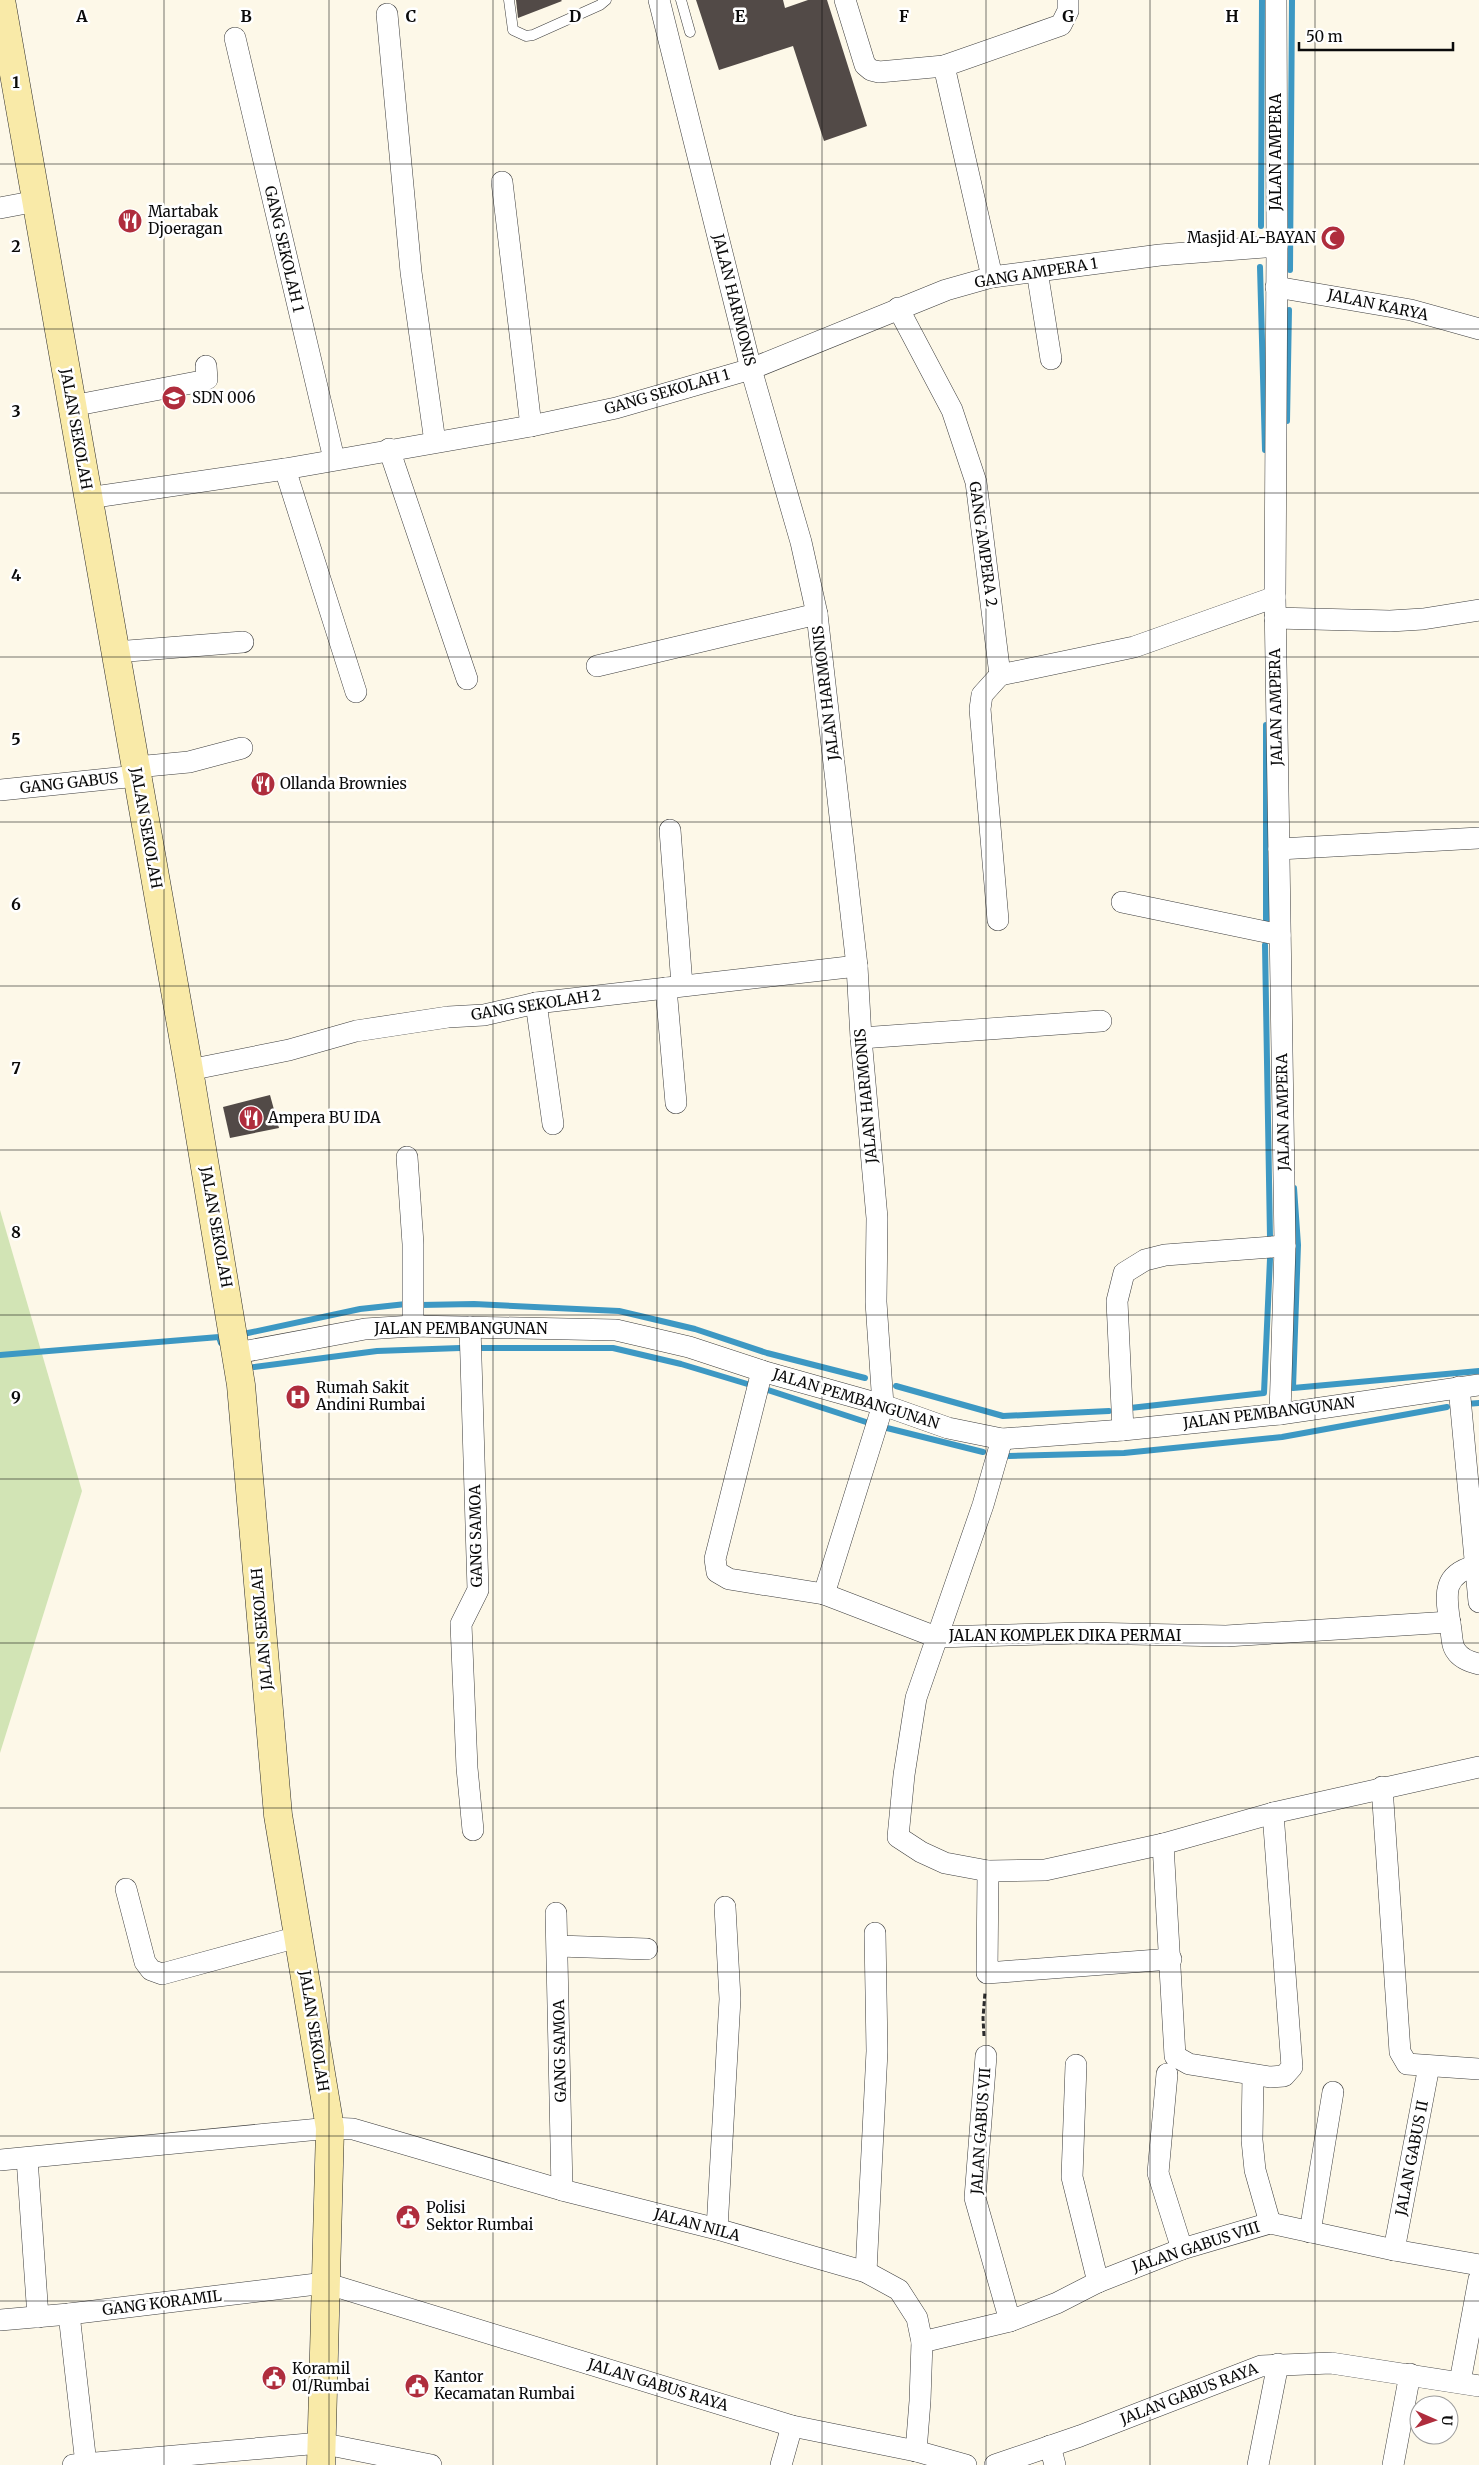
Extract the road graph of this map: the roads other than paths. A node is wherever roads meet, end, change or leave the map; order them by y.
1 (1, 0) edge
2 (510, 0) edge
3 (606, 0) edge
4 (658, 0) edge
5 (681, 0) edge
6 (845, 0) edge
7 (1068, 0) edge
8 (1276, 0) edge
9 (387, 14) dead end
10 (690, 32) dead end
11 (235, 38) dead end
12 (944, 66) junction
13 (502, 182) dead end
14 (37, 201) junction
15 (0, 208) edge
16 (1277, 246) junction
17 (1037, 271) junction
18 (992, 277) junction
19 (1276, 287) junction
20 (898, 308) junction
21 (1479, 329) edge
22 (1051, 359) dead end
23 (206, 366) dead end
24 (751, 369) junction
25 (72, 406) junction
26 (531, 426) junction
27 (436, 442) junction
28 (389, 449) junction
29 (334, 459) junction
30 (285, 468) junction
31 (88, 498) junction
32 (1275, 607) junction
33 (1479, 610) edge
34 (817, 614) junction
35 (243, 642) dead end
36 (115, 652) junction
37 (597, 666) dead end
38 (1000, 676) junction
39 (467, 679) dead end
40 (356, 692) dead end
41 (242, 748) dead end
42 (136, 772) junction
43 (0, 790) edge
44 (670, 830) dead end
45 (1479, 838) edge
46 (1279, 849) junction
47 (1122, 902) dead end
48 (998, 920) dead end
49 (1280, 935) junction
50 (857, 966) junction
51 (674, 986) junction
52 (536, 1003) junction
53 (1101, 1021) dead end
54 (861, 1038) junction
55 (189, 1070) junction
56 (676, 1103) dead end
57 (553, 1124) dead end
58 (407, 1157) dead end
59 (1285, 1246) junction
60 (414, 1326) junction
61 (470, 1327) junction
62 (237, 1353) junction
63 (762, 1371) junction
64 (1469, 1386) edge
65 (882, 1404) junction
66 (1280, 1414) junction
67 (1123, 1430) junction
68 (1002, 1439) junction
69 (1475, 1566) junction
70 (824, 1594) junction
71 (1479, 1602) edge
72 (1450, 1622) junction
73 (936, 1636) junction
74 (1479, 1664) edge
75 (1479, 1767) edge
76 (1382, 1788) junction
77 (1273, 1813) junction
78 (473, 1830) dead end
79 (1163, 1844) junction
80 (988, 1871) junction
81 (126, 1889) dead end
82 (725, 1907) dead end
83 (556, 1912) dead end
84 (875, 1933) dead end
85 (298, 1937) junction
86 (558, 1946) junction
87 (648, 1949) dead end
88 (1171, 1959) junction
89 (986, 2056) road end
90 (1076, 2065) dead end
91 (1429, 2066) junction
92 (1479, 2069) edge
93 (1166, 2074) dead end
94 (1253, 2075) junction
95 (1333, 2092) dead end
96 (330, 2128) junction
97 (27, 2158) junction
98 (0, 2160) edge
99 (562, 2190) junction
100 (1270, 2223) junction
101 (717, 2229) junction
102 (1310, 2232) junction
103 (1182, 2249) junction
104 (1394, 2250) junction
105 (1479, 2266) edge
106 (866, 2272) junction
107 (1479, 2280) edge
108 (1098, 2282) junction
109 (325, 2283) junction
110 (69, 2314) junction
111 (38, 2317) junction
112 (0, 2320) edge
113 (1010, 2321) junction
114 (922, 2342) junction
115 (1278, 2364) junction
116 (1410, 2374) junction
117 (1469, 2384) edge
118 (792, 2426) junction
119 (916, 2451) junction
120 (321, 2454) edge
121 (1052, 2456) edge
122 (80, 2464) edge
123 (431, 2465) edge
124 (781, 2465) edge
125 (959, 2465) edge
126 (966, 2465) edge
127 (995, 2465) edge
128 (1258, 2465) edge
129 (1393, 2465) edge

1 - 14 street, JALAN SEKOLAH
2 - 3 lane
4 - 24 street, JALAN HARMONIS
5 - 10 lane
6 - 12 street
7 - 12 street
8 - 16 street, JALAN AMPERA
9 - 27 street
11 - 29 street, GANG SEKOLAH 1
12 - 18 street
13 - 26 street
14 - 15 street
14 - 25 street, JALAN SEKOLAH
16 - 17 street, GANG AMPERA 1
16 - 19 street, JALAN AMPERA
17 - 18 street, GANG AMPERA 1
17 - 22 street
18 - 20 street, GANG AMPERA 1
19 - 21 street, JALAN KARYA
19 - 32 street, JALAN AMPERA
20 - 24 street, GANG AMPERA 1
20 - 38 street, GANG AMPERA 2
23 - 25 street
24 - 26 street, GANG SEKOLAH 1
24 - 34 street, JALAN HARMONIS
25 - 31 street, JALAN SEKOLAH
26 - 27 street, GANG SEKOLAH 1
27 - 28 street, GANG SEKOLAH 1
28 - 29 street, GANG SEKOLAH 1
28 - 39 street
29 - 30 street, GANG SEKOLAH 1
30 - 31 street, GANG SEKOLAH 1
30 - 40 street
31 - 36 street, JALAN SEKOLAH
32 - 33 street
32 - 38 street
32 - 46 street, JALAN AMPERA
34 - 37 street
34 - 50 street, JALAN HARMONIS
35 - 36 street
36 - 42 street, JALAN SEKOLAH
38 - 48 street
41 - 42 street, GANG GABUS
42 - 43 street, GANG GABUS
42 - 55 street, JALAN SEKOLAH
44 - 51 street
45 - 46 street
46 - 49 street, JALAN AMPERA
47 - 49 street
49 - 59 street, JALAN AMPERA
50 - 51 street, GANG SEKOLAH 2
50 - 54 street, JALAN HARMONIS
51 - 52 street, GANG SEKOLAH 2
51 - 56 street
52 - 55 street, GANG SEKOLAH 2
52 - 57 street
53 - 54 street
54 - 65 street, JALAN HARMONIS
55 - 62 street, JALAN SEKOLAH
58 - 60 street
59 - 66 street, JALAN AMPERA
59 - 67 street
60 - 61 street, JALAN PEMBANGUNAN
60 - 62 street, JALAN PEMBANGUNAN
61 - 63 street, JALAN PEMBANGUNAN
61 - 78 street, GANG SAMOA
62 - 85 street, JALAN SEKOLAH
63 - 65 street, JALAN PEMBANGUNAN
63 - 70 street, JALAN KOMPLEK DIKA PERMAI
64 - 66 street, JALAN PEMBANGUNAN
64 - 69 street
65 - 68 street, JALAN PEMBANGUNAN
65 - 70 street
66 - 67 street, JALAN PEMBANGUNAN
67 - 68 street, JALAN PEMBANGUNAN
68 - 73 street
69 - 71 street
69 - 72 street
70 - 73 street, JALAN KOMPLEK DIKA PERMAI
72 - 73 street, JALAN KOMPLEK DIKA PERMAI
72 - 74 street
73 - 80 street
75 - 76 street
76 - 77 street
76 - 91 street
77 - 79 street
77 - 94 street
79 - 80 street
79 - 88 street
80 - 88 street
81 - 85 street
82 - 101 street
83 - 86 street, GANG SAMOA
84 - 106 street
85 - 96 street, JALAN SEKOLAH
86 - 87 street
86 - 99 street, GANG SAMOA
88 - 94 street
89 - 113 street, JALAN GABUS VII
90 - 108 street
91 - 92 street
91 - 104 street, JALAN GABUS II
93 - 103 street
94 - 100 street
95 - 102 street
96 - 97 street, JALAN NILA
96 - 99 street, JALAN NILA
96 - 109 street, JALAN SEKOLAH
97 - 98 street, JALAN NILA
97 - 111 street
99 - 101 street, JALAN NILA
100 - 102 street, JALAN GABUS VIII
100 - 103 street, JALAN GABUS VIII
101 - 106 street, JALAN NILA
102 - 104 street, JALAN GABUS VIII
103 - 108 street, JALAN GABUS VIII
104 - 105 street, JALAN GABUS VIII
106 - 114 street, JALAN NILA
107 - 117 street
108 - 113 street, JALAN GABUS VIII
109 - 110 street, GANG KORAMIL
109 - 118 street, JALAN GABUS RAYA
109 - 120 street, JALAN SEKOLAH
110 - 111 street, GANG KORAMIL
110 - 122 street
111 - 112 street, GANG KORAMIL
113 - 114 street, JALAN GABUS VIII
114 - 119 street, JALAN NILA
115 - 116 street, JALAN GABUS RAYA
115 - 121 street, JALAN GABUS RAYA
115 - 128 street
116 - 117 street, JALAN GABUS RAYA
116 - 129 street
118 - 119 street, JALAN GABUS RAYA
118 - 124 street
119 - 125 street, JALAN GABUS RAYA
120 - 122 street
120 - 123 street
121 - 127 street, JALAN GABUS RAYA
125 - 126 street, JALAN GABUS RAYA

